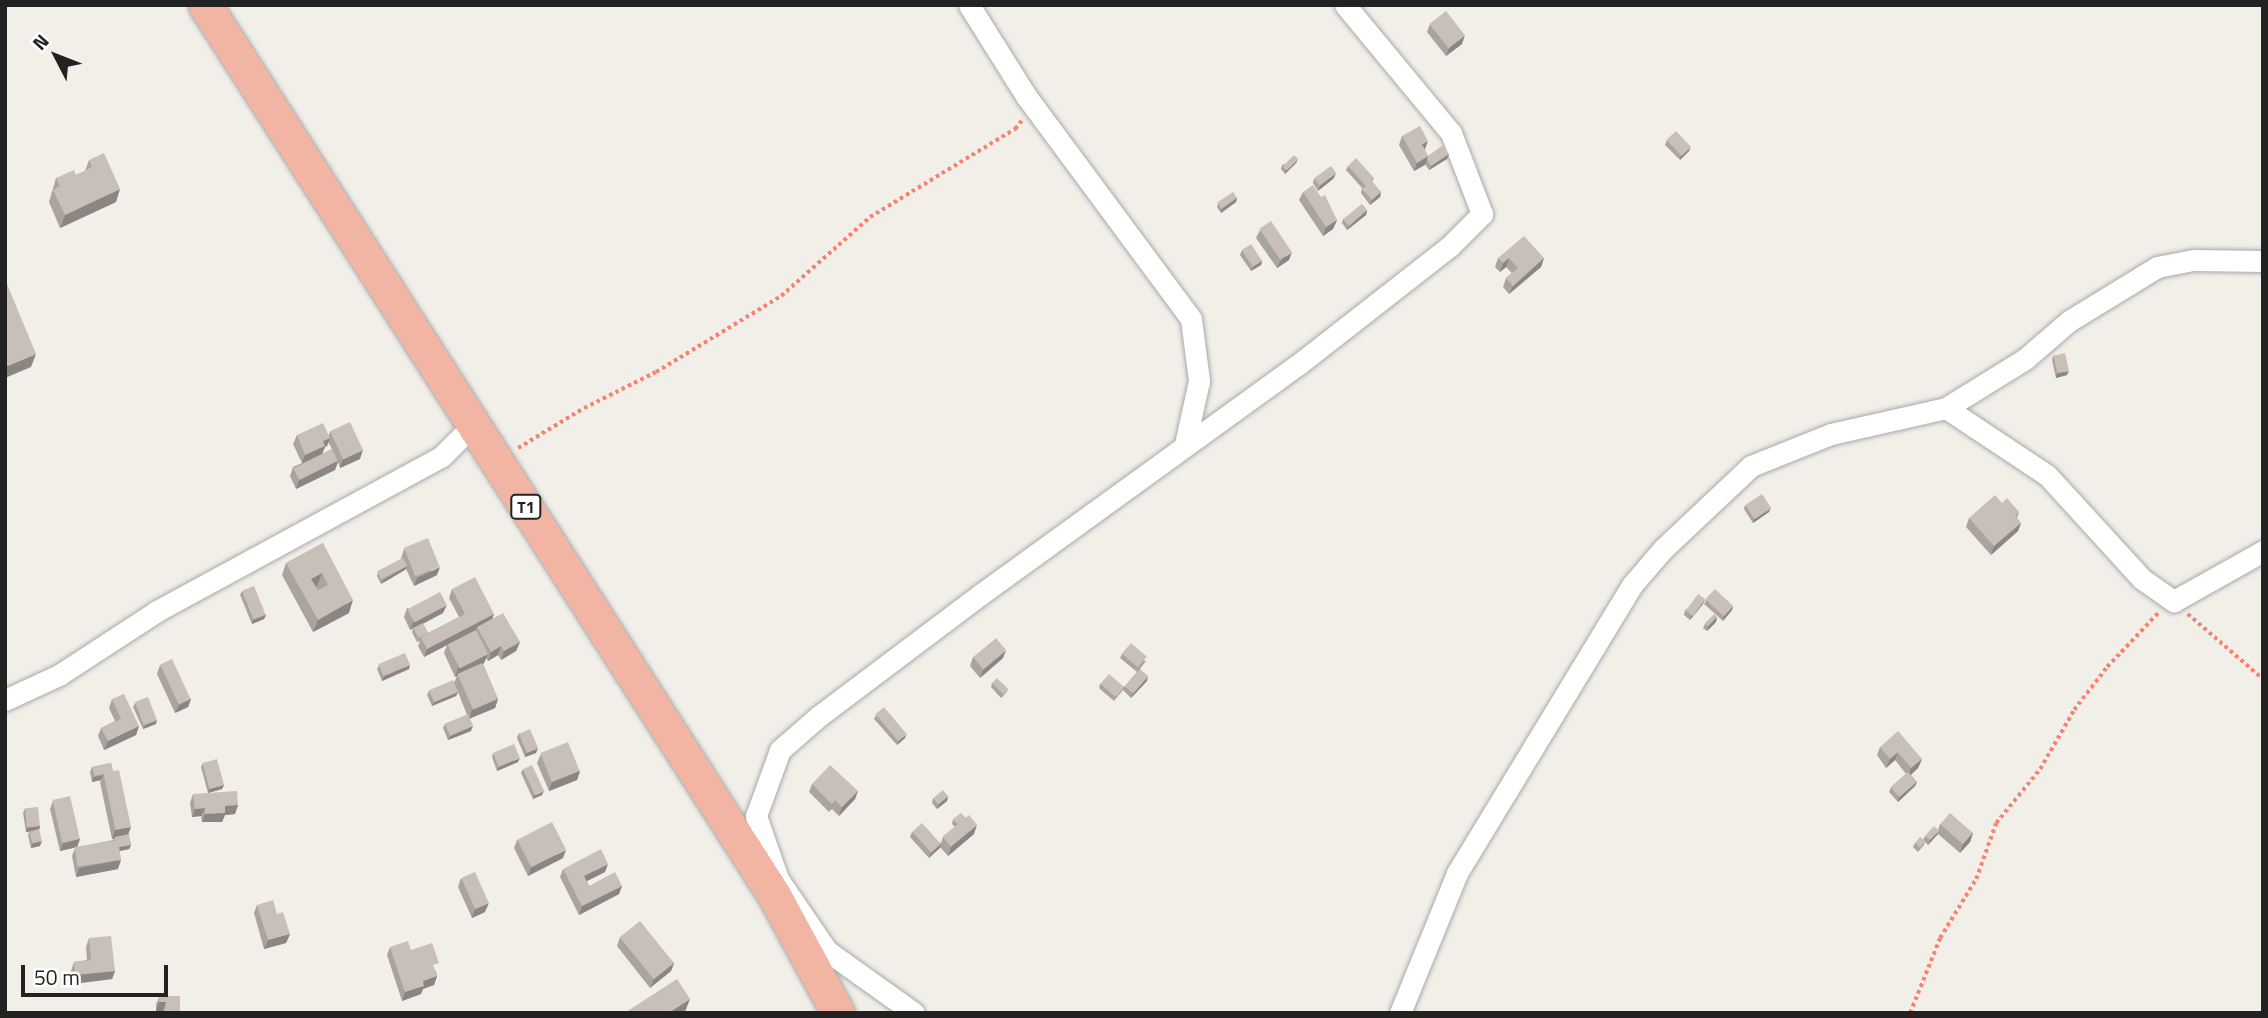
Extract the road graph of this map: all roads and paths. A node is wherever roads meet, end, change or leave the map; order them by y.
1 (205, 5) edge
2 (969, 5) edge
3 (1345, 5) edge
4 (1032, 104) junction
5 (2263, 261) edge
6 (1946, 408) junction
7 (473, 425) junction
8 (1185, 444) junction
9 (500, 466) junction
10 (2263, 551) edge
11 (2174, 601) junction
12 (2263, 679) edge
13 (5, 700) edge
14 (789, 923) junction
15 (827, 951) junction
16 (838, 1013) edge
17 (914, 1013) edge
18 (1400, 1013) edge
19 (1910, 1013) edge

1 - 7 highway, T1
2 - 4 street
3 - 8 street
4 - 8 street
4 - 9 path
5 - 6 street
6 - 11 street
6 - 18 street
7 - 9 highway, T1
7 - 13 street
8 - 15 street
9 - 14 highway, T1
10 - 11 street
11 - 12 path
11 - 19 path
14 - 15 street
14 - 16 highway, T1
15 - 17 street

